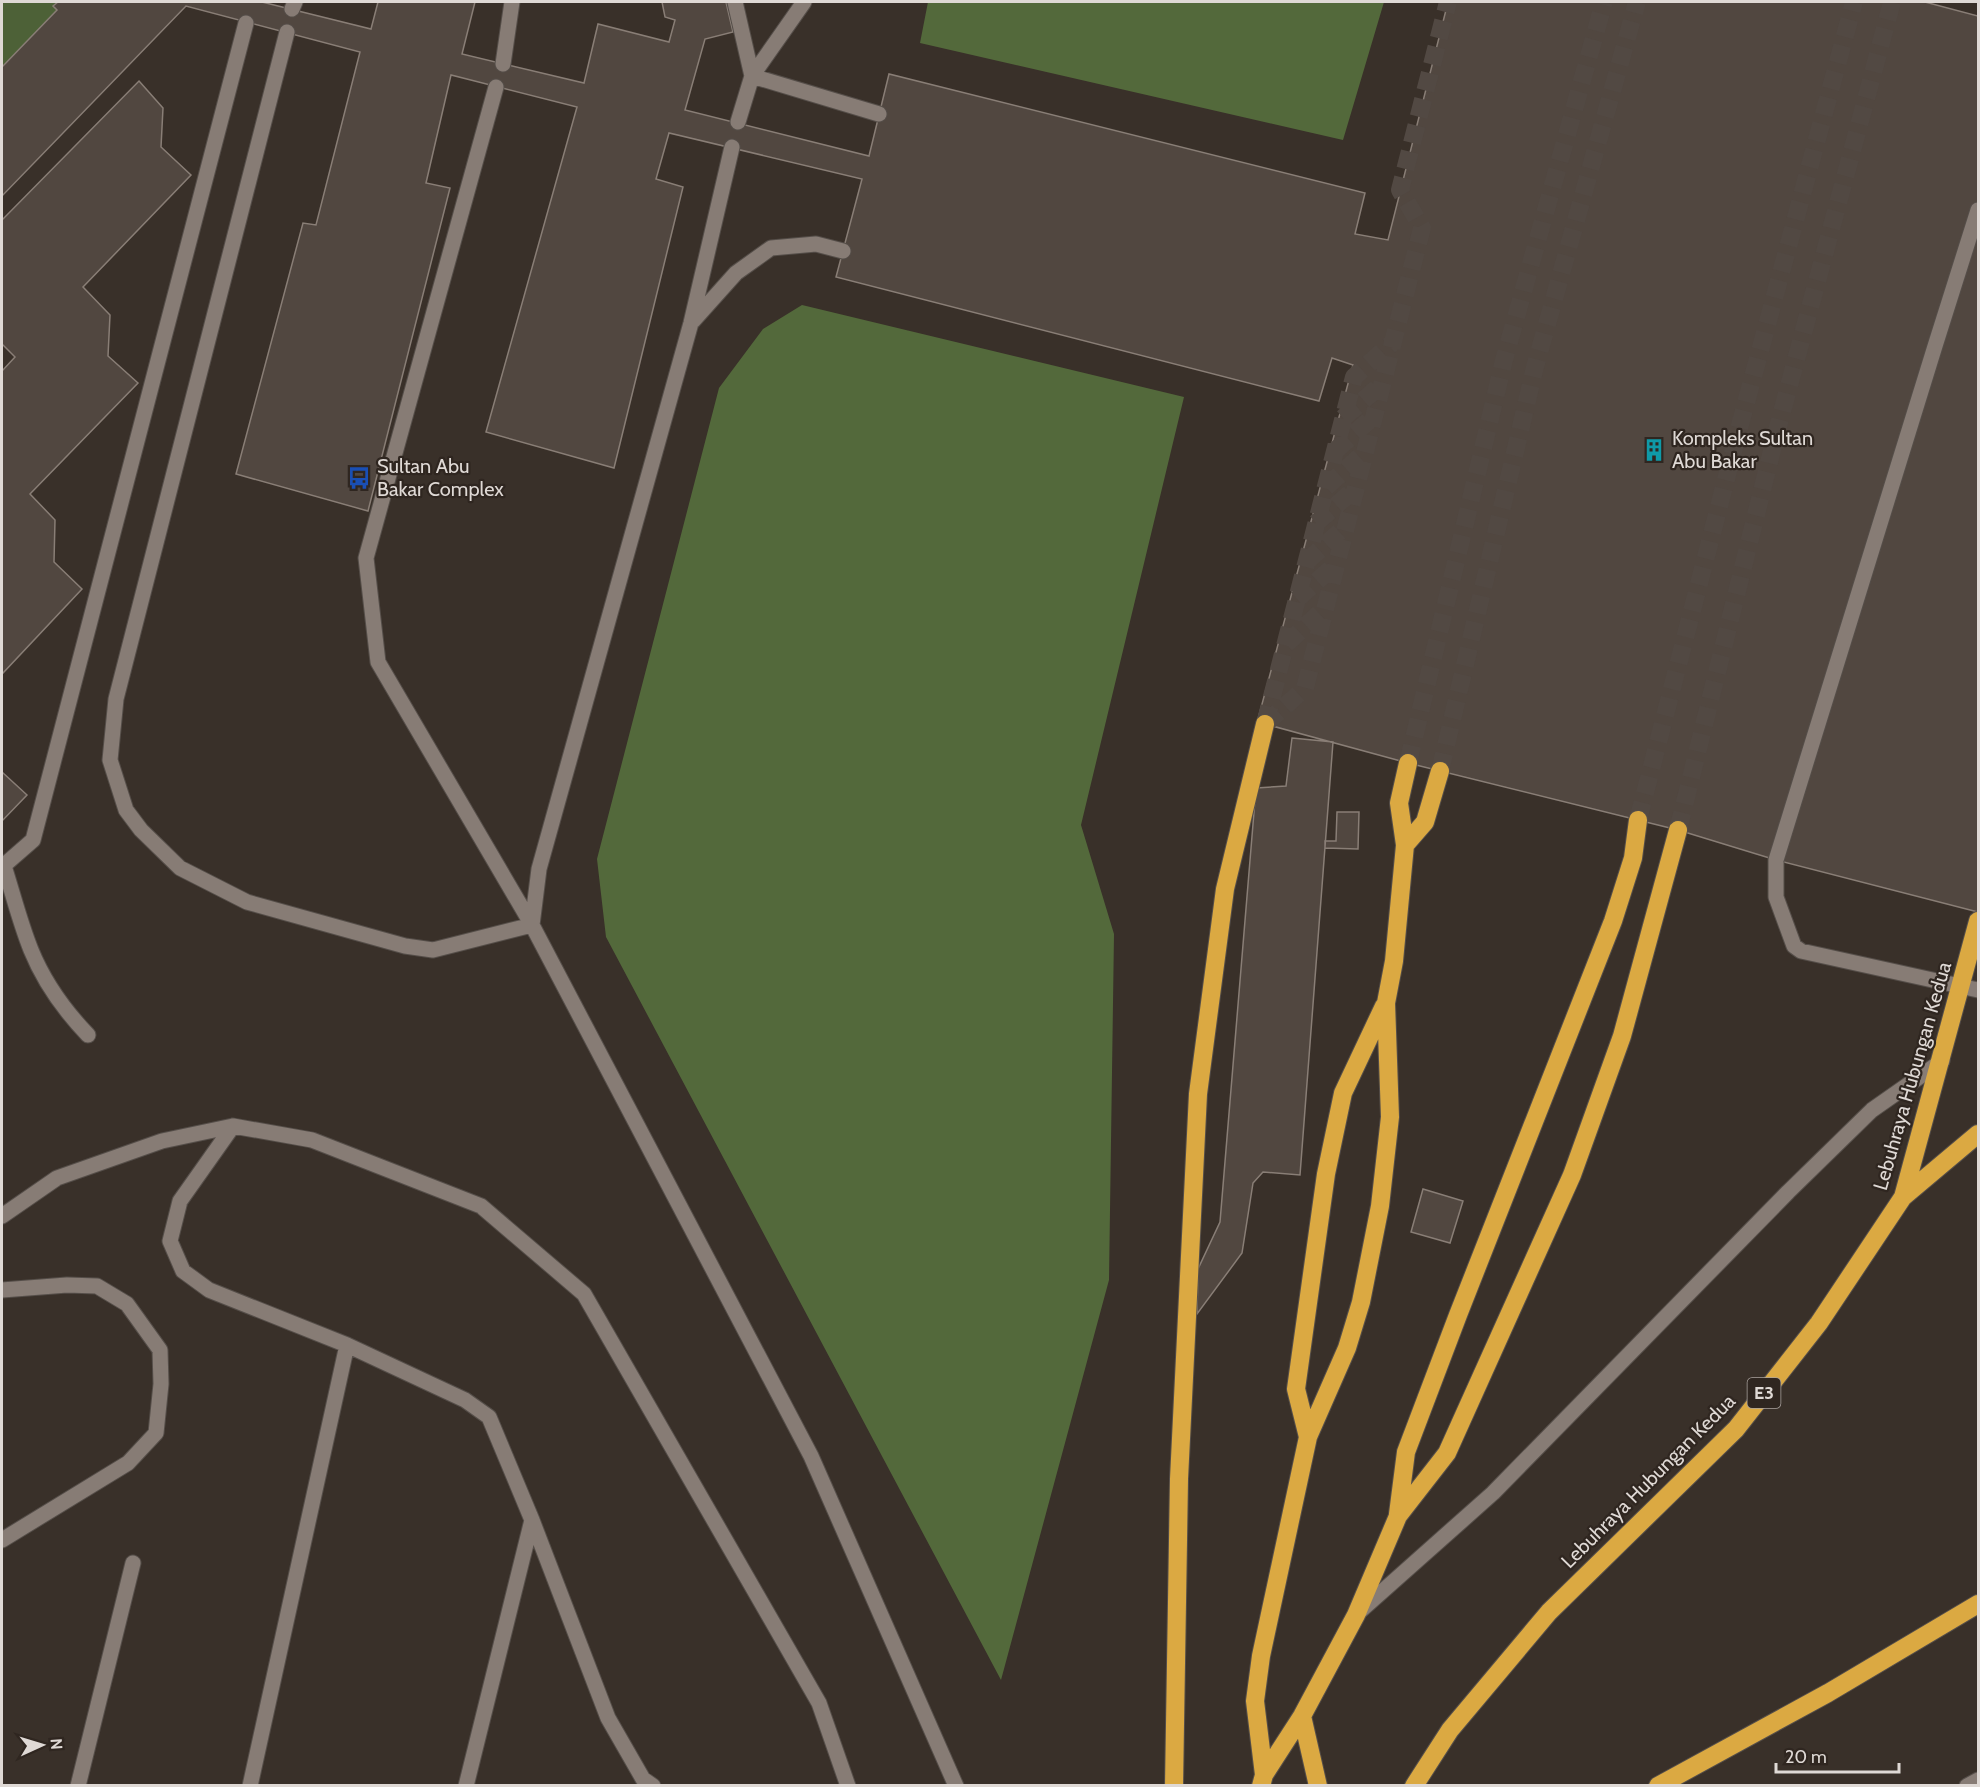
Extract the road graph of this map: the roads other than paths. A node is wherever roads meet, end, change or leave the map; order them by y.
1 (512, 2) edge
2 (735, 2) edge
3 (804, 2) edge
4 (246, 23) dead end
5 (287, 32) dead end
6 (503, 64) dead end
7 (752, 76) junction
8 (496, 87) dead end
9 (879, 114) dead end
10 (738, 122) dead end
11 (732, 147) dead end
12 (1978, 210) edge
13 (843, 251) dead end
14 (691, 323) junction
15 (1265, 724) dead end
16 (1408, 763) tunnel mouth
17 (1440, 771) tunnel mouth
18 (1638, 820) tunnel mouth
19 (1678, 830) tunnel mouth
20 (1405, 846) junction
21 (3, 867) edge
22 (1978, 921) edge
23 (532, 925) junction
24 (1970, 987) edge
25 (1386, 1003) junction
26 (88, 1035) dead end
27 (1942, 1061) junction
28 (233, 1126) junction
29 (1978, 1134) edge
30 (1903, 1197) junction
31 (2, 1216) edge
32 (2, 1290) edge
33 (347, 1345) junction
34 (1308, 1437) junction
35 (1398, 1516) junction
36 (532, 1520) junction
37 (2, 1540) edge
38 (133, 1563) dead end
39 (1978, 1604) edge
40 (1356, 1615) junction
41 (1302, 1716) junction
42 (1263, 1780) edge
43 (1978, 1780) edge
44 (646, 1783) edge
45 (78, 1785) edge
46 (250, 1785) edge
47 (466, 1785) edge
48 (849, 1785) edge
49 (956, 1785) edge
50 (1174, 1785) edge
51 (1318, 1785) edge
52 (1414, 1785) edge
53 (1658, 1785) edge
54 (1967, 1785) edge

1 - 6 lane
2 - 7 lane
3 - 7 lane
4 - 21 lane
5 - 23 lane
7 - 9 lane
7 - 10 lane
8 - 23 lane
11 - 14 lane
12 - 24 lane
13 - 14 lane
14 - 23 lane
15 - 50 highway
16 - 20 highway
17 - 20 highway
18 - 35 highway
19 - 35 highway
20 - 25 highway
21 - 26 lane
22 - 24 highway, Lebuhraya Hubungan Kedua / E3
23 - 49 lane
24 - 27 highway, Lebuhraya Hubungan Kedua / E3
25 - 34 highway
25 - 34 highway
27 - 30 highway, Lebuhraya Hubungan Kedua / E3
27 - 40 lane
28 - 31 lane
28 - 33 lane
28 - 48 lane
29 - 30 highway
30 - 52 highway, Lebuhraya Hubungan Kedua / E3
32 - 37 lane
33 - 36 lane
33 - 46 lane
34 - 42 highway
35 - 40 highway
36 - 44 lane
36 - 47 lane
38 - 45 lane
39 - 53 highway
40 - 41 highway
41 - 42 highway
41 - 51 highway
43 - 54 lane

